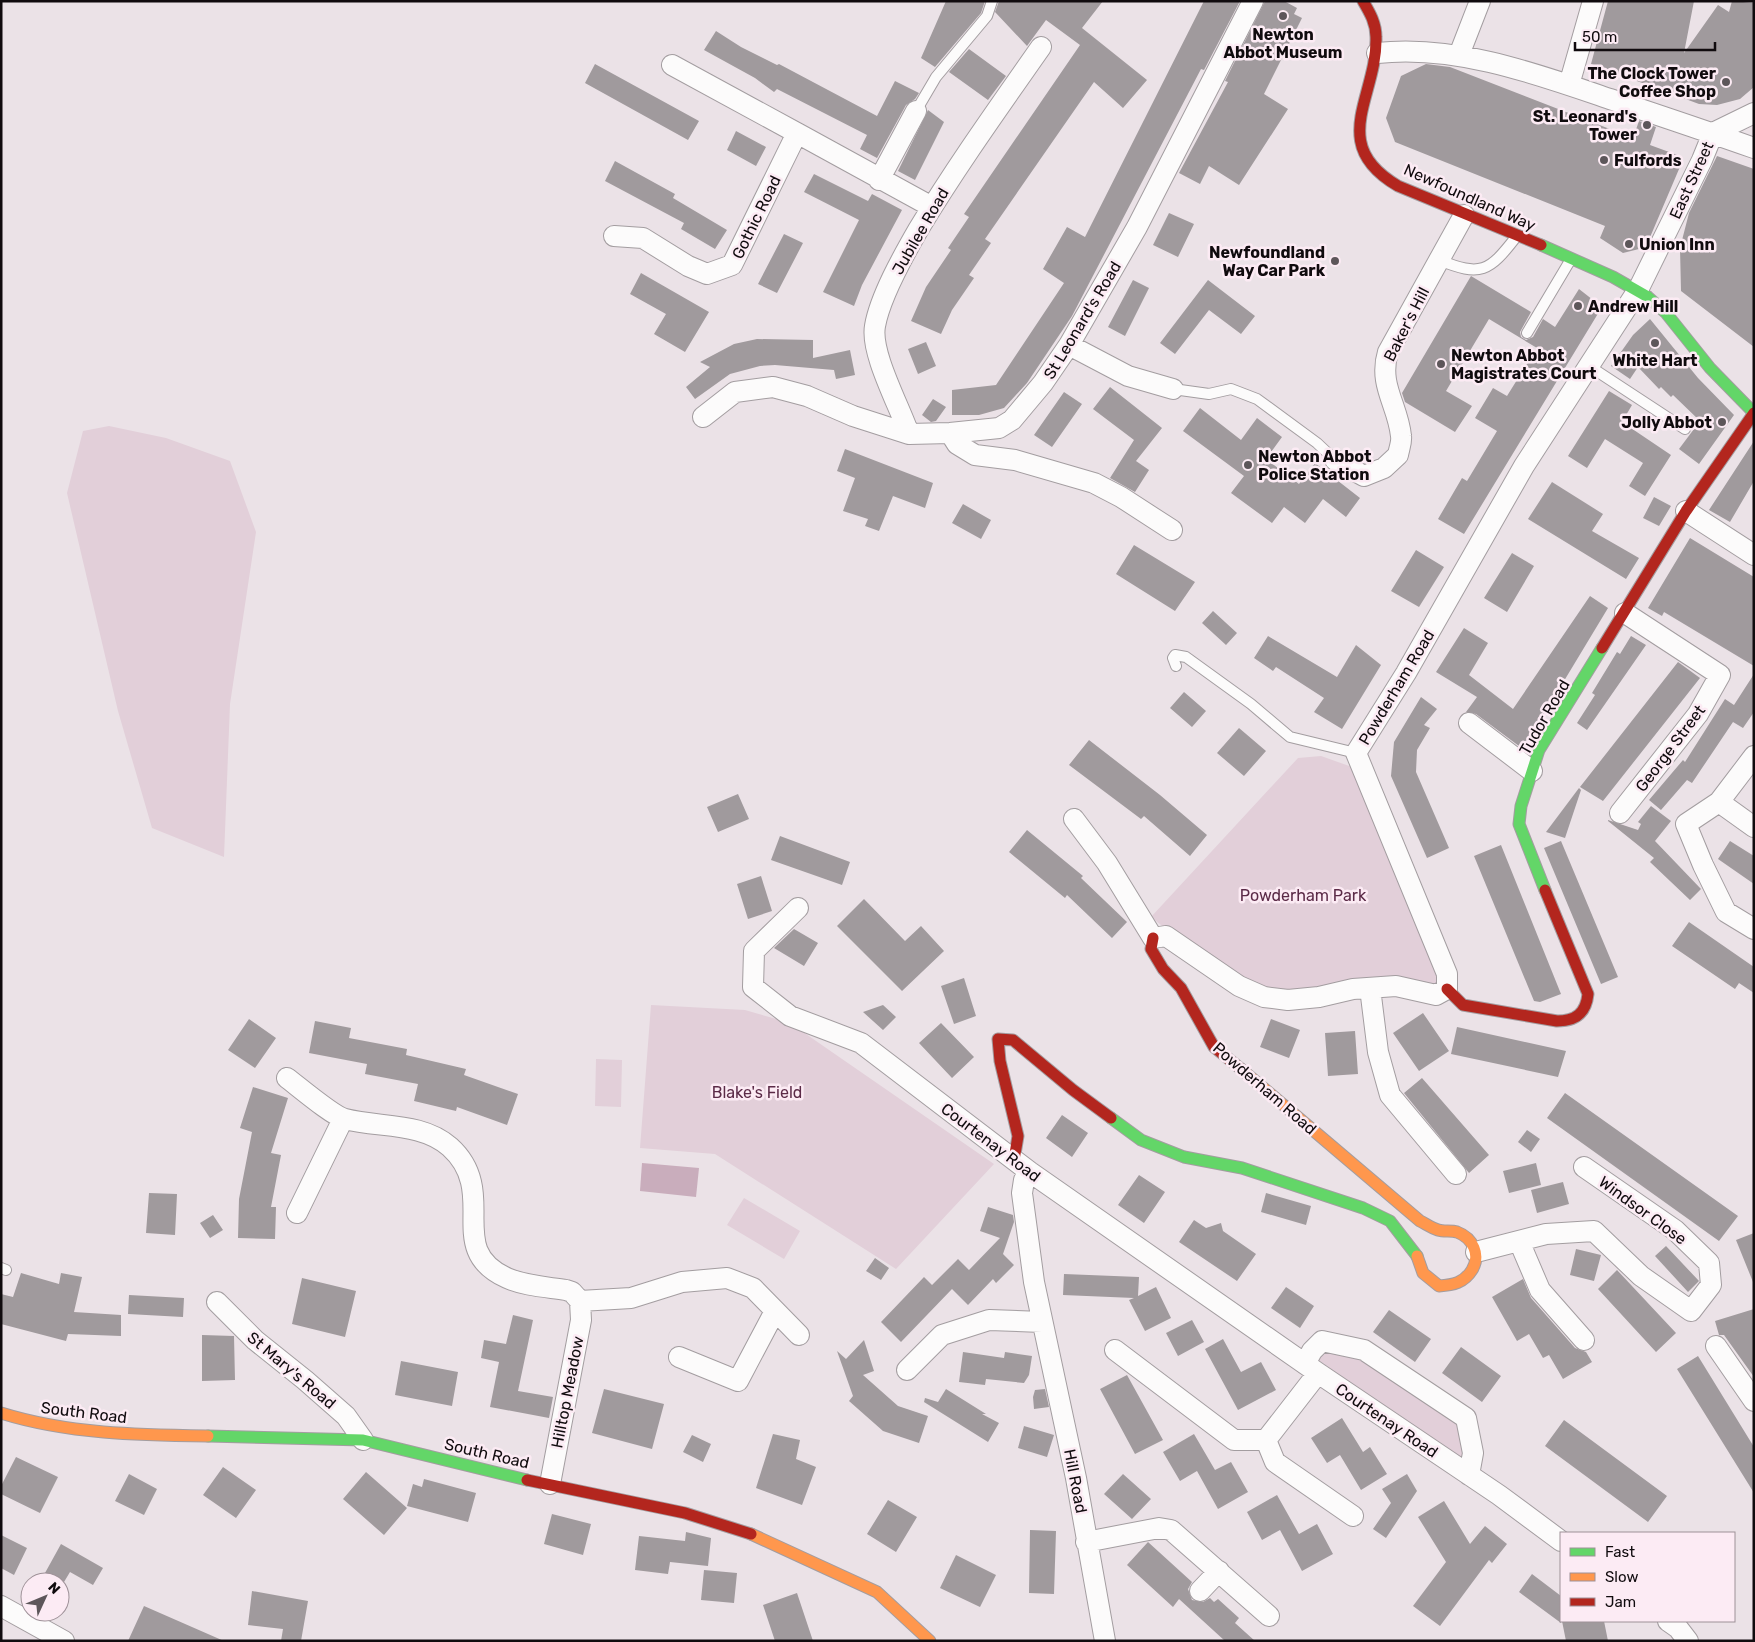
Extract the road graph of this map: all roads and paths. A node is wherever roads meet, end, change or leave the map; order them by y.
1 (992, 1) edge
2 (1253, 1) edge
3 (1480, 1) edge
4 (1593, 1) edge
5 (1372, 4) edge
6 (1041, 47) dead end
7 (1377, 53) junction
8 (1460, 55) junction
9 (672, 65) dead end
10 (1569, 84) junction
11 (916, 111) joint
12 (1754, 113) edge
13 (1712, 133) junction
14 (797, 134) junction
15 (1754, 148) edge
16 (879, 180) junction
17 (932, 207) junction
18 (1464, 215) junction
19 (614, 236) dead end
20 (1516, 236) junction
21 (1570, 259) junction
22 (1438, 260) junction
23 (1638, 290) junction
24 (1527, 334) dead end
25 (1069, 345) junction
26 (1589, 366) junction
27 (1173, 389) joint
28 (1754, 413) edge
29 (703, 417) dead end
30 (1685, 429) dead end
31 (950, 433) junction
32 (909, 434) junction
33 (1334, 460) joint
34 (1686, 511) junction
35 (1172, 530) dead end
36 (1754, 555) edge
37 (1625, 613) junction
38 (1176, 666) dead end
39 (1469, 723) dead end
40 (1356, 753) junction
41 (1754, 756) edge
42 (1532, 771) junction
43 (1720, 802) junction
44 (1620, 813) dead end
45 (1074, 819) dead end
46 (1754, 827) edge
47 (798, 908) dead end
48 (1754, 930) edge
49 (1153, 938) junction
50 (1370, 988) junction
51 (1447, 990) junction
52 (287, 1078) dead end
53 (343, 1119) junction
54 (1014, 1160) junction
55 (1584, 1167) dead end
56 (1030, 1172) junction
57 (1456, 1174) dead end
58 (297, 1213) dead end
59 (1519, 1241) junction
60 (1476, 1252) junction
61 (580, 1301) junction
62 (217, 1302) dead end
63 (775, 1311) junction
64 (1042, 1322) junction
65 (799, 1336) dead end
66 (1584, 1340) dead end
67 (1716, 1346) dead end
68 (1115, 1350) dead end
69 (679, 1357) dead end
70 (1312, 1368) junction
71 (907, 1370) dead end
72 (1754, 1401) edge
73 (1, 1413) edge
74 (364, 1440) junction
75 (1266, 1440) junction
76 (1469, 1475) junction
77 (550, 1484) junction
78 (1353, 1516) dead end
79 (1560, 1540) edge
80 (1086, 1542) junction
81 (1218, 1571) junction
82 (1200, 1590) dead end
83 (1, 1606) edge
84 (1269, 1616) dead end
85 (1669, 1622) edge
86 (64, 1641) edge
87 (930, 1641) edge
88 (1104, 1641) edge
89 (1688, 1641) edge

1 - 11 lane
2 - 25 street, St Leonard's Road
3 - 8 street
4 - 10 street
5 - 7 street
6 - 17 street, Jubilee Road
7 - 8 street
7 - 18 street, Newfoundland Way
8 - 10 street
9 - 14 street
10 - 13 street
11 - 16 street
12 - 13 street
13 - 15 street
13 - 23 street, East Street
14 - 16 street
14 - 19 street, Gothic Road
16 - 17 street
17 - 32 street, Jubilee Road
18 - 20 street, Newfoundland Way
18 - 22 street, Baker's Hill
20 - 21 street, Newfoundland Way
20 - 22 lane
21 - 23 street, Newfoundland Way
21 - 24 lane
22 - 33 street, Baker's Hill
23 - 26 street, Powderham Road
23 - 28 street
25 - 27 street
25 - 31 street, St Leonard's Road
26 - 30 lane
26 - 40 street, Powderham Road
27 - 33 lane
28 - 34 street, Tudor Road
29 - 32 street, St Leonard's Road
31 - 32 street, St Leonard's Road
31 - 35 street
34 - 36 street
34 - 37 street, Tudor Road
37 - 42 street, Tudor Road
37 - 44 street, George Street
38 - 40 lane
39 - 42 street
40 - 51 street, Powderham Road
41 - 43 street
42 - 51 street, Tudor Road
43 - 46 street
43 - 48 street
45 - 49 street
47 - 54 street, Courtenay Road
49 - 50 street
49 - 60 street, Powderham Road
50 - 51 street
50 - 57 street
52 - 53 street
53 - 58 street
53 - 61 street
54 - 56 street, Courtenay Road
54 - 60 street
55 - 59 street, Windsor Close
56 - 64 street, Hill Road
56 - 70 street, Courtenay Road
59 - 60 street, Windsor Close
59 - 66 street
61 - 63 street
61 - 77 street, Hilltop Meadow
62 - 74 street, St Mary's Road
63 - 65 street
63 - 69 street
64 - 71 street
64 - 80 street, Hill Road
67 - 72 street
68 - 75 street
70 - 75 street
70 - 76 street, Courtenay Road
70 - 76 street
73 - 74 street, South Road
74 - 77 street, South Road
75 - 78 street
76 - 79 street, Courtenay Road
77 - 87 street, South Road
80 - 81 street
80 - 88 street, Hill Road
81 - 82 street
81 - 84 street
83 - 86 street
85 - 89 street

